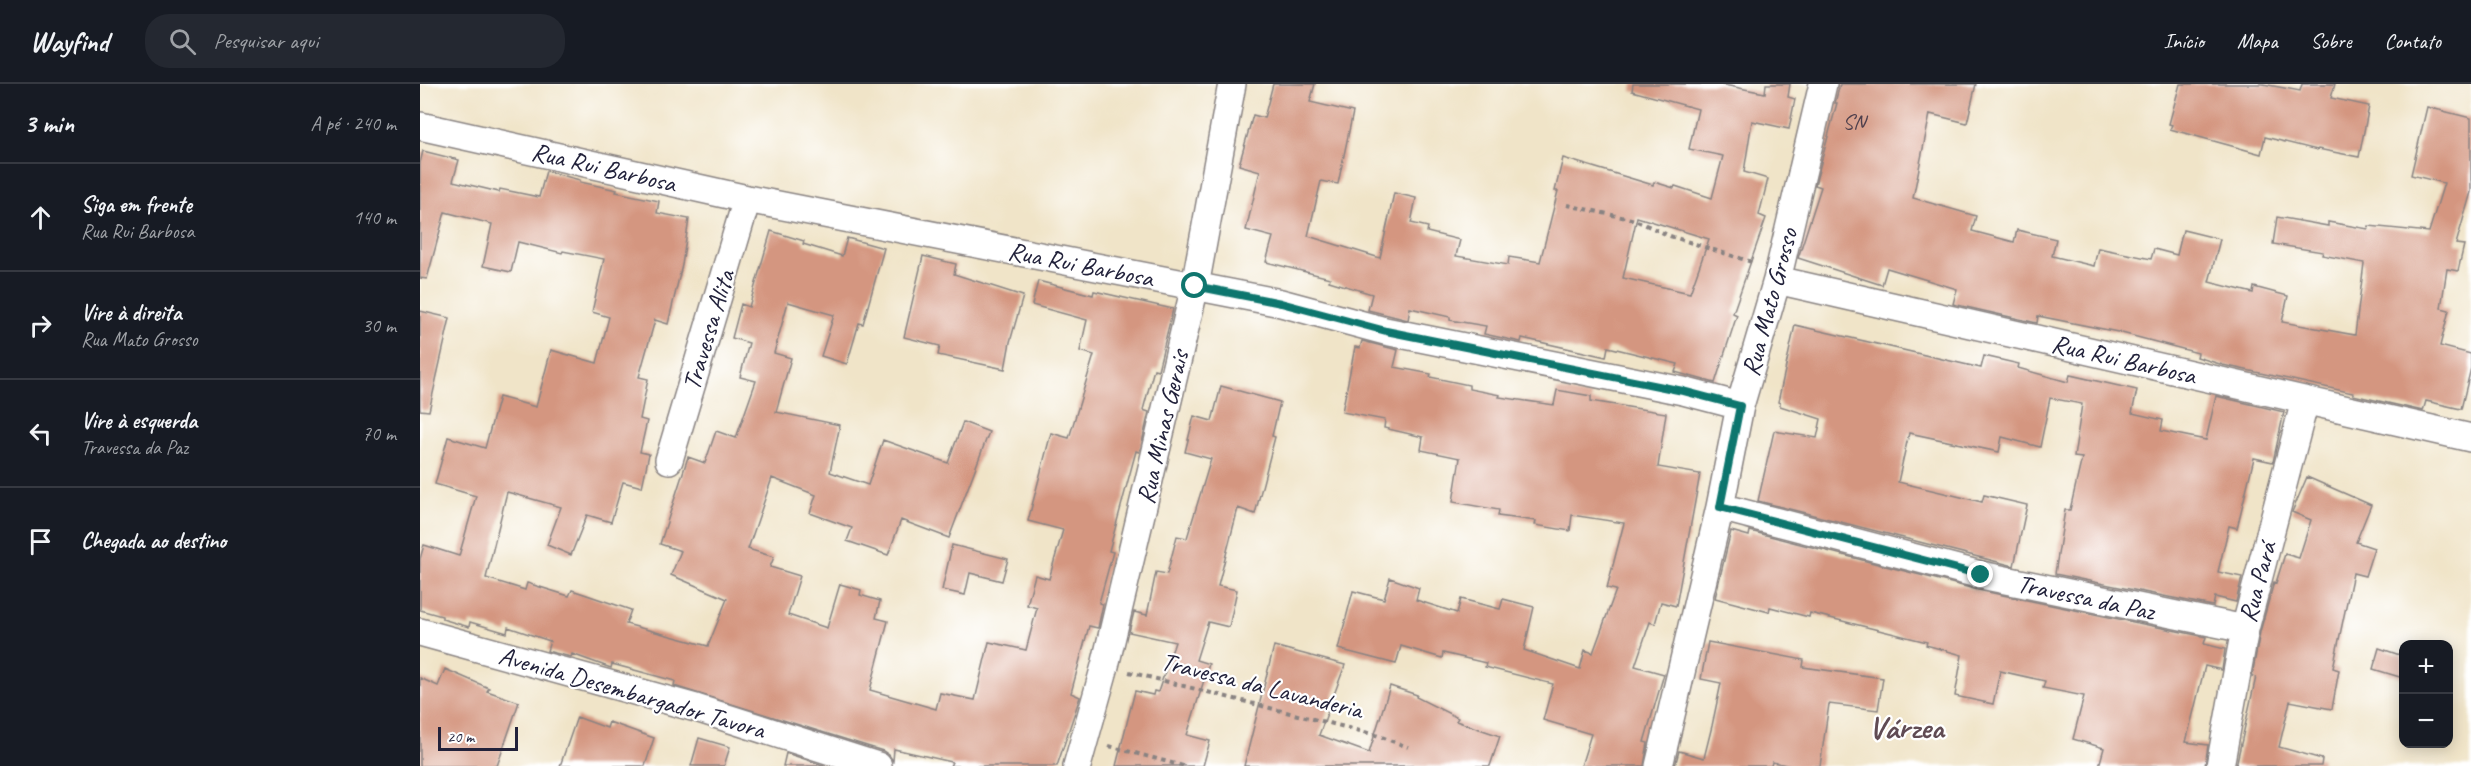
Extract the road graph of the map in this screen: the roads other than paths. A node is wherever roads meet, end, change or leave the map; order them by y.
1 (1232, 84) edge
2 (1823, 84) edge
3 (420, 126) edge
4 (747, 199) junction
5 (1777, 280) junction
6 (1195, 286) junction
7 (2305, 401) junction
8 (1740, 406) junction
9 (2471, 438) edge
10 (669, 460) dead end
11 (1720, 507) junction
12 (2245, 629) junction
13 (420, 632) edge
14 (878, 766) edge
15 (1077, 766) edge
16 (1659, 766) edge
17 (2220, 766) edge

1 - 6 street, Rua Minas Gerais
2 - 5 street, Rua Mato Grosso
3 - 4 street, Rua Rui Barbosa
4 - 6 street, Rua Rui Barbosa
4 - 10 street, Travessa Alita
5 - 7 street, Rua Rui Barbosa
5 - 8 street, Rua Mato Grosso
6 - 8 street, Rua Rui Barbosa
6 - 15 street, Rua Minas Gerais
7 - 9 street, Rua Rui Barbosa
7 - 12 street, Rua Pará
8 - 11 street, Rua Mato Grosso
11 - 12 street, Travessa da Paz
11 - 16 street, Rua Mato Grosso
12 - 17 street, Rua Pará
13 - 14 street, Avenida Desembargador Tavora

